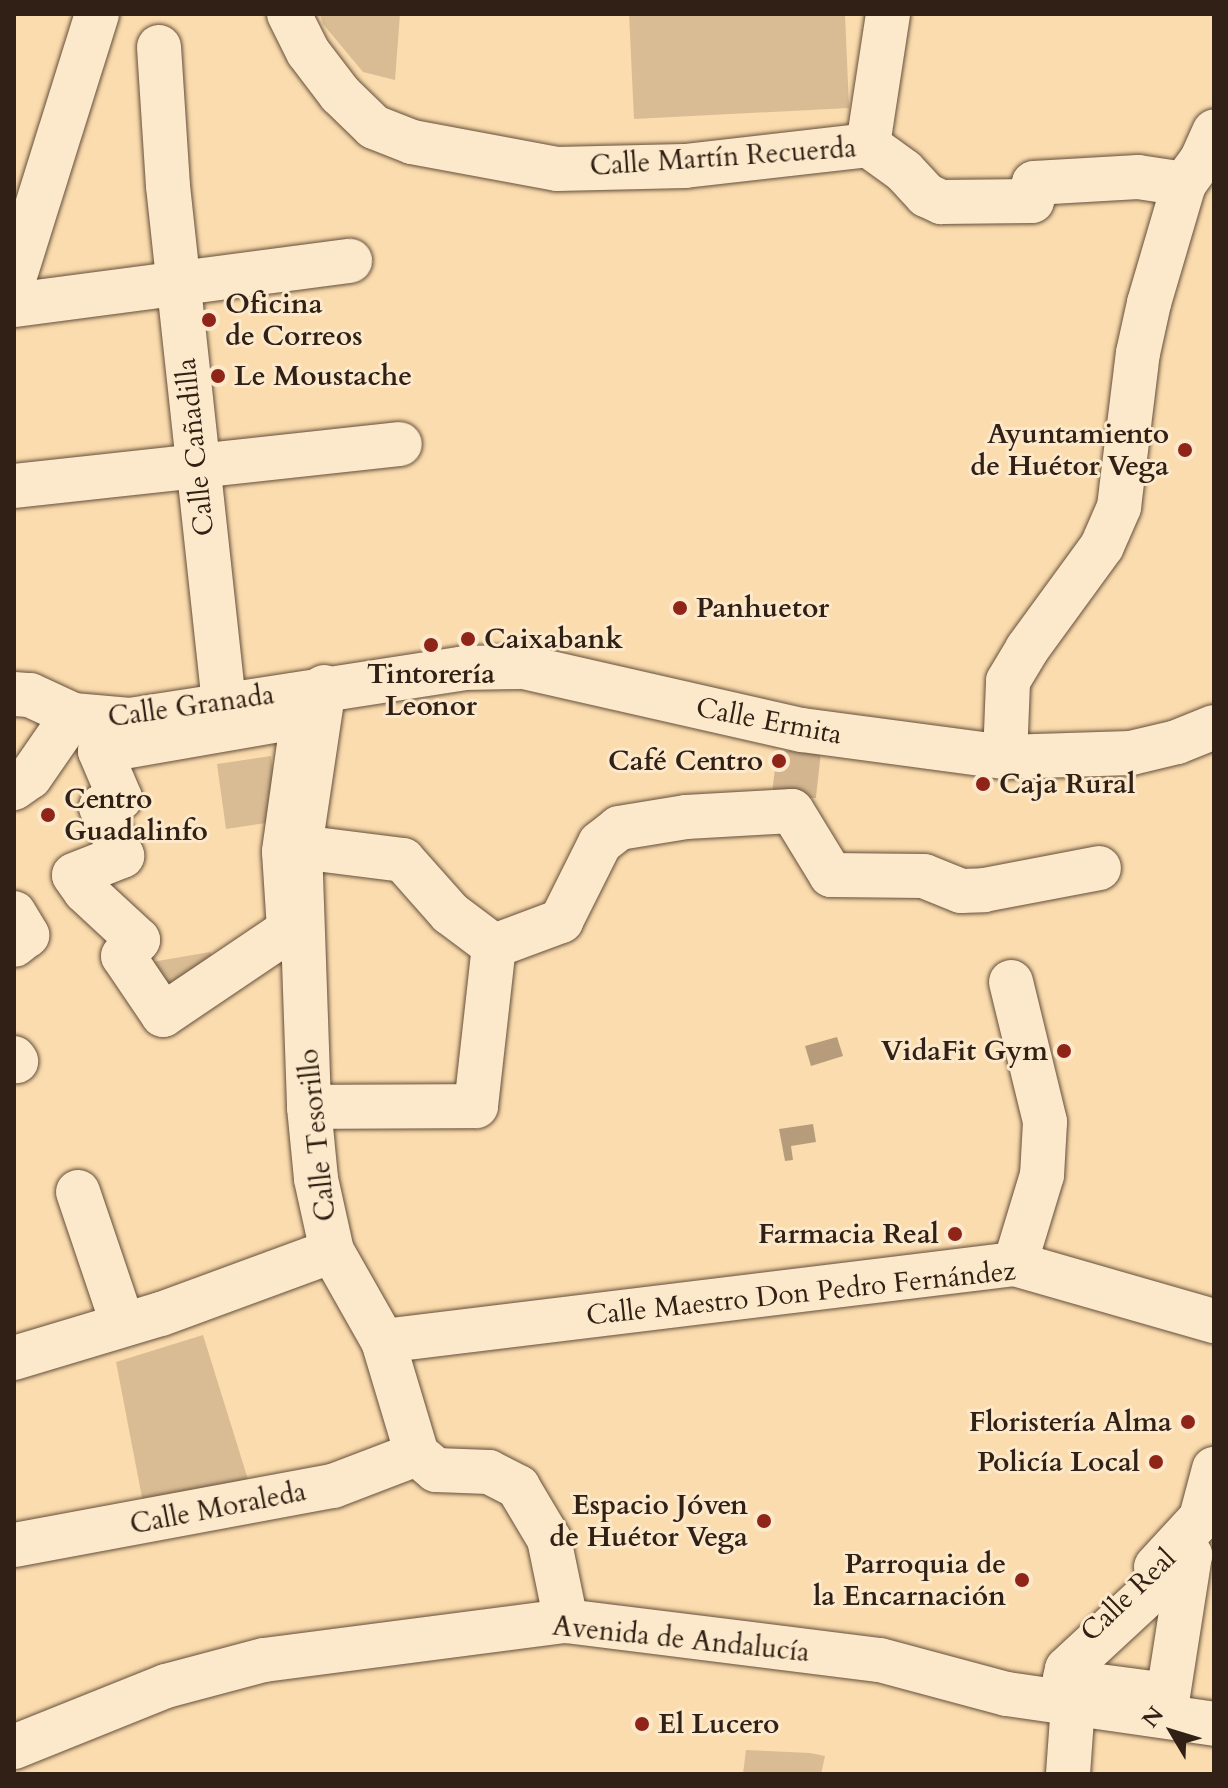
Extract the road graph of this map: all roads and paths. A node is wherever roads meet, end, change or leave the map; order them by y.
1 (97, 14) edge
2 (289, 14) edge
3 (888, 14) edge
4 (159, 47) dead end
5 (1214, 132) edge
6 (868, 145) junction
7 (1184, 184) junction
8 (350, 261) dead end
9 (14, 279) edge
10 (179, 282) junction
11 (14, 305) edge
12 (400, 444) dead end
13 (197, 466) junction
14 (14, 486) edge
15 (14, 694) edge
16 (314, 701) junction
17 (224, 703) junction
18 (73, 715) junction
19 (1214, 727) edge
20 (1005, 757) junction
21 (14, 788) edge
22 (300, 847) junction
23 (1099, 868) dead end
24 (14, 913) edge
25 (14, 945) edge
26 (494, 946) junction
27 (1011, 982) dead end
28 (309, 1107) junction
29 (78, 1192) dead end
30 (332, 1251) junction
31 (1015, 1264) junction
32 (1214, 1321) edge
33 (123, 1325) junction
34 (383, 1341) junction
35 (14, 1358) edge
36 (417, 1454) junction
37 (1214, 1469) edge
38 (1208, 1519) edge
39 (14, 1545) edge
40 (566, 1621) junction
41 (1070, 1687) junction
42 (1007, 1694) junction
43 (1214, 1724) edge
44 (14, 1747) edge
45 (1068, 1774) edge

1 - 9 street
2 - 6 street, Calle Martín Recuerda
3 - 6 street
4 - 10 street, Calle Cañadilla
5 - 7 street
6 - 7 street, Calle Martín Recuerda
7 - 20 street
8 - 10 street
10 - 11 street
10 - 13 street, Calle Cañadilla
12 - 13 street
13 - 14 street
13 - 17 street, Calle Cañadilla
15 - 18 street, Calle Granada
16 - 16 street
16 - 17 street, Calle Granada
16 - 20 street, Calle Ermita
16 - 22 street, Calle Tesorillo
17 - 18 street, Calle Granada
18 - 21 street
19 - 20 street, Calle Ermita
22 - 26 street
22 - 28 street, Calle Tesorillo
23 - 26 street
24 - 25 street
26 - 28 street
27 - 31 street
28 - 30 street, Calle Tesorillo
29 - 33 street
30 - 33 street
30 - 34 street, Calle Tesorillo
31 - 32 street, Calle Maestro Don Pedro Fernández
31 - 34 street, Calle Maestro Don Pedro Fernández
33 - 35 street
34 - 36 street, Calle Tesorillo
36 - 39 street, Calle Moraleda
36 - 40 street
37 - 38 street, Calle Real
38 - 42 street, Calle Real
40 - 42 street, Avenida de Andalucía
40 - 44 street, Avenida de Andalucía
41 - 42 street, Avenida de Andalucía
41 - 43 street, Avenida de Andalucía
41 - 45 street

